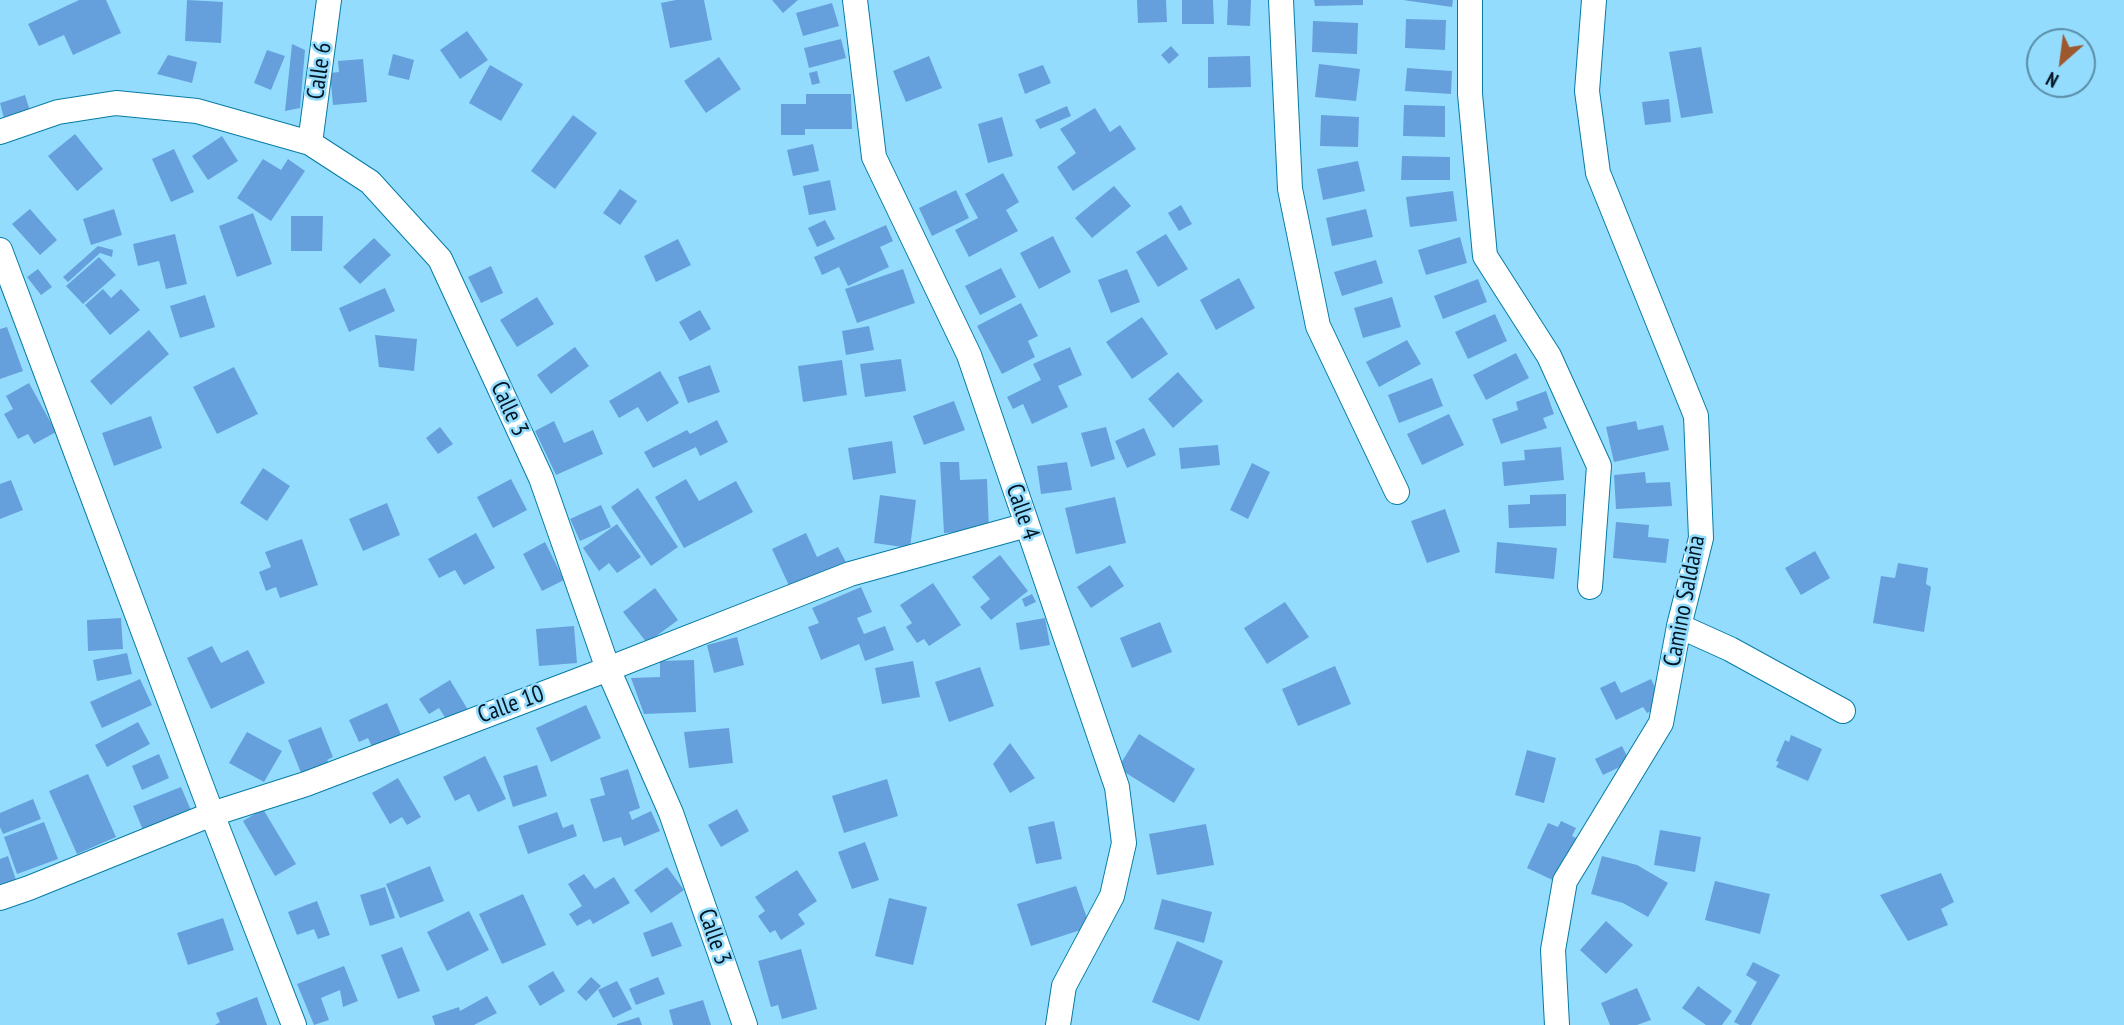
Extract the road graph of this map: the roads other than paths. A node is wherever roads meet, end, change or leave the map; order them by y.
1 (329, 0) edge
2 (855, 0) edge
3 (1281, 0) edge
4 (1470, 0) edge
5 (1594, 0) edge
6 (0, 132) edge
7 (310, 143) junction
8 (0, 250) edge
9 (1397, 492) dead end
10 (1027, 525) junction
11 (1590, 587) dead end
12 (1679, 626) junction
13 (608, 669) junction
14 (1843, 710) dead end
15 (212, 814) junction
16 (0, 898) edge
17 (294, 1025) edge
18 (745, 1025) edge
19 (1058, 1025) edge
20 (1557, 1025) edge

1 - 7 street, Calle 6
2 - 10 street, Calle 4
3 - 9 street
4 - 11 street
5 - 12 street, Camino Saldaña
6 - 7 street, Calle 3
7 - 13 street, Calle 3
8 - 15 street
10 - 13 street, Calle 10
10 - 19 street, Calle 4
12 - 14 street
12 - 20 street, Camino Saldaña
13 - 15 street, Calle 10
13 - 18 street, Calle 3
15 - 16 street, Calle 10
15 - 17 street

